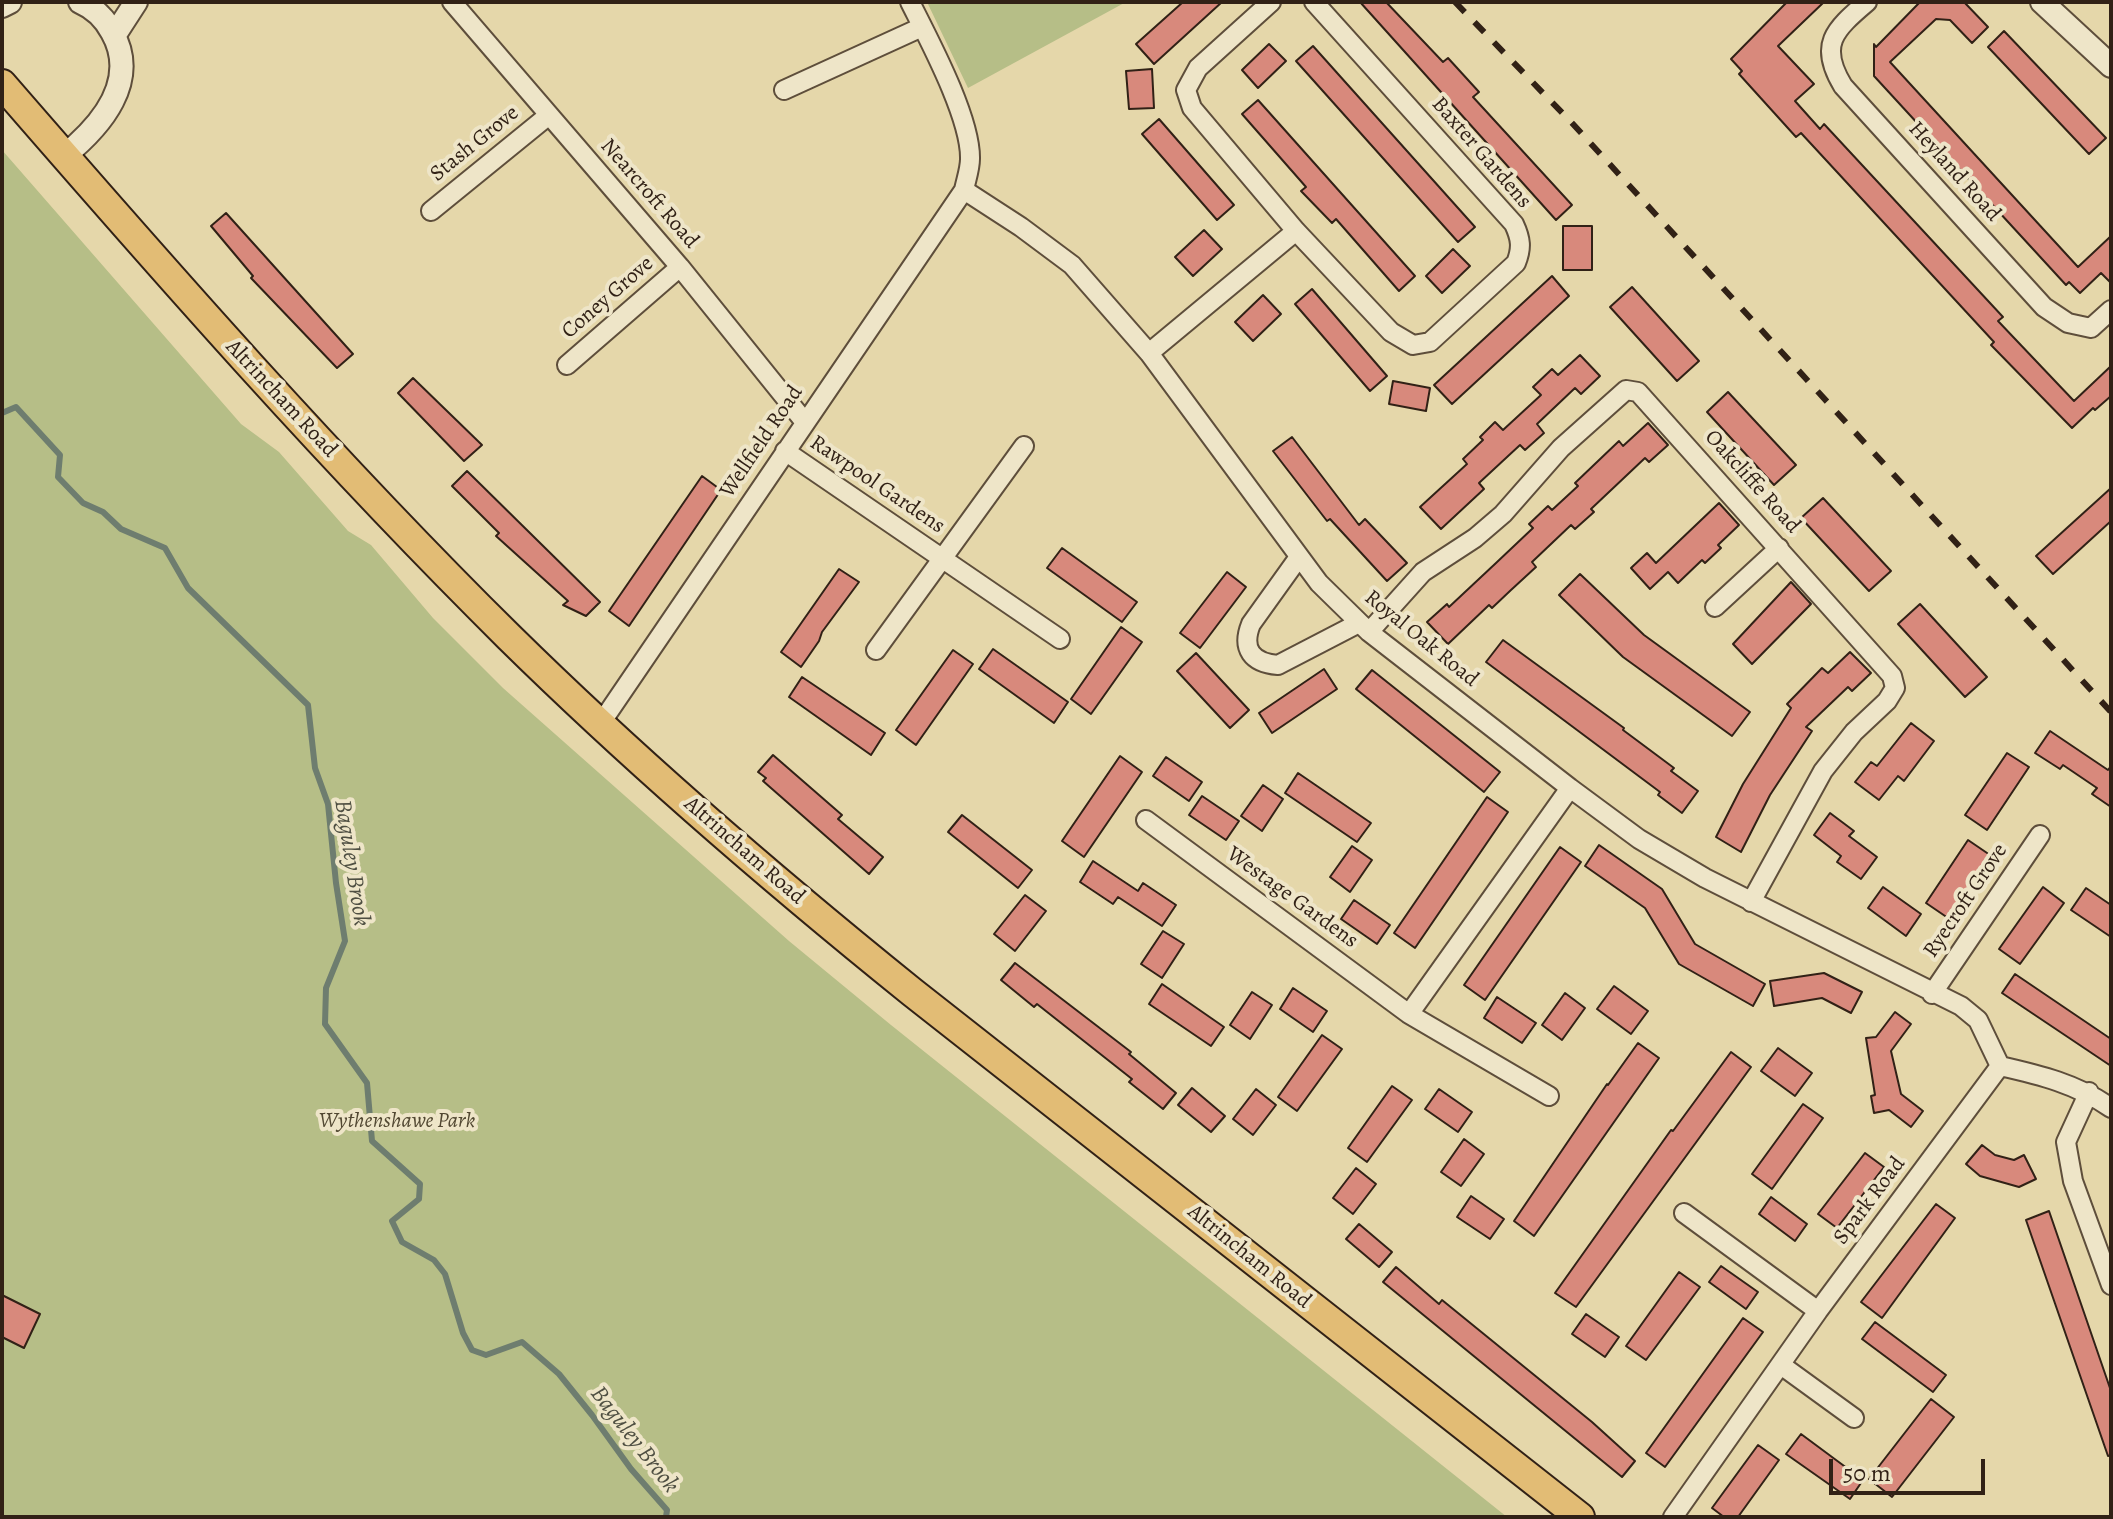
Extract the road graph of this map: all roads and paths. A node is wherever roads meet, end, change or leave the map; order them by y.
1 (10, 2) edge
2 (136, 2) edge
3 (452, 2) edge
4 (910, 2) edge
5 (1271, 2) edge
6 (1314, 2) edge
7 (1867, 2) edge
8 (2042, 2) edge
9 (89, 3) edge
10 (2, 6) edge
11 (922, 27) junction
12 (114, 36) junction
13 (2111, 66) edge
14 (2, 84) edge
15 (784, 90) dead end
16 (549, 115) junction
17 (64, 156) junction
18 (964, 190) junction
19 (431, 211) dead end
20 (1296, 231) junction
21 (680, 267) junction
22 (2111, 310) edge
23 (1149, 353) junction
24 (567, 365) dead end
25 (804, 421) junction
26 (1024, 446) dead end
27 (785, 451) junction
28 (1779, 548) junction
29 (1299, 557) junction
30 (943, 558) junction
31 (1715, 607) dead end
32 (1364, 627) junction
33 (1060, 639) dead end
34 (876, 650) dead end
35 (601, 723) junction
36 (1570, 788) junction
37 (1146, 820) dead end
38 (2040, 835) dead end
39 (1751, 902) junction
40 (1932, 994) junction
41 (1409, 1014) junction
42 (2000, 1066) junction
43 (2089, 1092) junction
44 (1549, 1096) dead end
45 (2111, 1108) edge
46 (1684, 1213) dead end
47 (2111, 1285) edge
48 (1818, 1311) junction
49 (1781, 1365) junction
50 (1854, 1418) dead end
51 (1580, 1517) edge
52 (1673, 1517) edge

1 - 10 street
2 - 12 street
3 - 16 street, Nearcroft Road
4 - 11 street
5 - 20 street, Baxter Gardens
6 - 20 street, Baxter Gardens
7 - 22 street, Heyland Road
8 - 13 street
9 - 12 street
11 - 15 street
11 - 18 street
12 - 17 street
14 - 17 highway, Altrincham Road
16 - 19 street, Stash Grove
16 - 21 street, Nearcroft Road
17 - 35 highway, Altrincham Road
18 - 23 street, Royal Oak Road
18 - 25 street, Wellfield Road
20 - 23 street
21 - 24 street, Coney Grove
21 - 25 street, Nearcroft Road
23 - 29 street, Royal Oak Road
25 - 27 street, Wellfield Road
26 - 30 street, Rawpool Gardens
27 - 30 street, Rawpool Gardens
27 - 35 street, Wellfield Road
28 - 31 street
28 - 32 street, Oakcliffe Road
28 - 39 street, Oakcliffe Road
29 - 32 street, Royal Oak Road
29 - 32 street
30 - 33 street, Rawpool Gardens
30 - 34 street, Rawpool Gardens
32 - 36 street, Royal Oak Road
35 - 51 highway, Altrincham Road
36 - 39 street, Royal Oak Road
36 - 41 street
37 - 41 street, Westage Gardens
38 - 40 street, Ryecroft Grove
39 - 40 street, Royal Oak Road
40 - 42 street, Royal Oak Road
41 - 44 street, Westage Gardens
42 - 43 street
42 - 48 street, Spark Road
43 - 45 street
43 - 47 street
46 - 48 street
48 - 49 street, Spark Road
49 - 50 street
49 - 52 street, Spark Road

